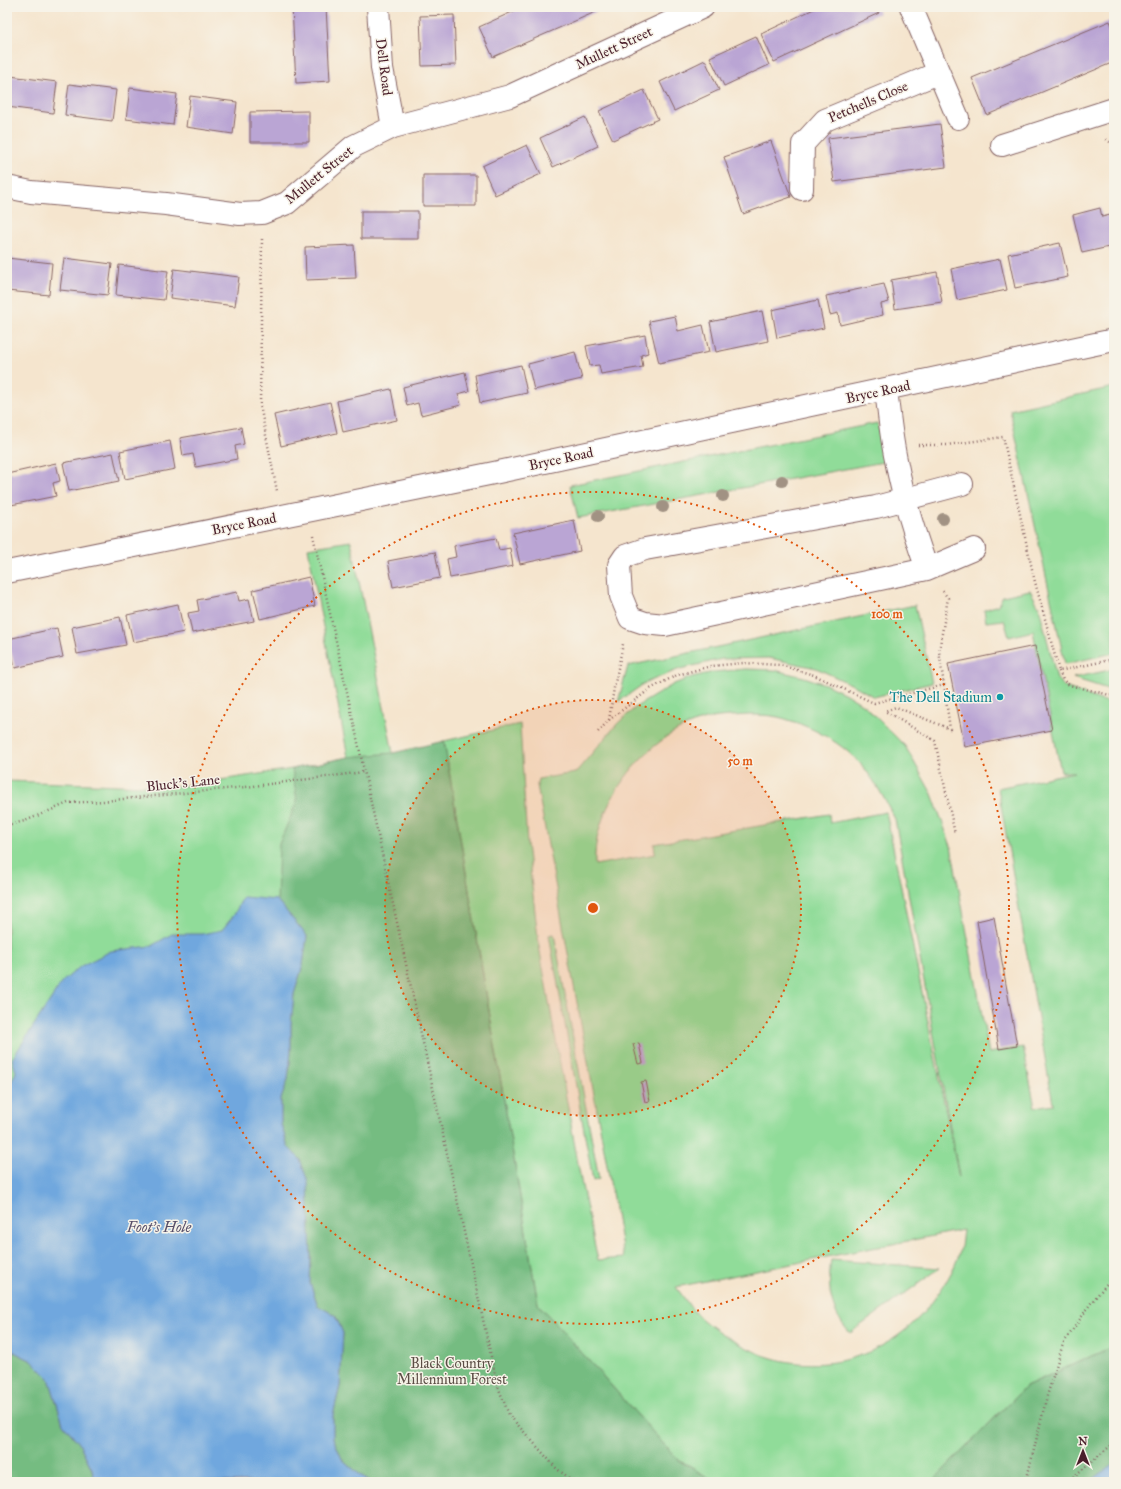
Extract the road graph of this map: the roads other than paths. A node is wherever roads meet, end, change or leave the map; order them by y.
1 (378, 7) edge
2 (703, 7) edge
3 (910, 7) edge
4 (938, 73) junction
5 (1114, 109) edge
6 (958, 118) dead end
7 (393, 127) junction
8 (1002, 145) dead end
9 (7, 187) edge
10 (802, 189) dead end
11 (1114, 340) edge
12 (886, 390) junction
13 (962, 484) dead end
14 (905, 500) junction
15 (974, 549) dead end
16 (927, 569) junction
17 (7, 572) edge

1 - 7 street, Dell Road
2 - 7 street, Mullett Street
3 - 4 street
4 - 6 street
4 - 10 street, Petchells Close
5 - 8 street
7 - 9 street, Mullett Street
11 - 12 street, Bryce Road
12 - 14 street
12 - 17 street, Bryce Road
13 - 14 street
14 - 16 street
14 - 16 street
15 - 16 street

